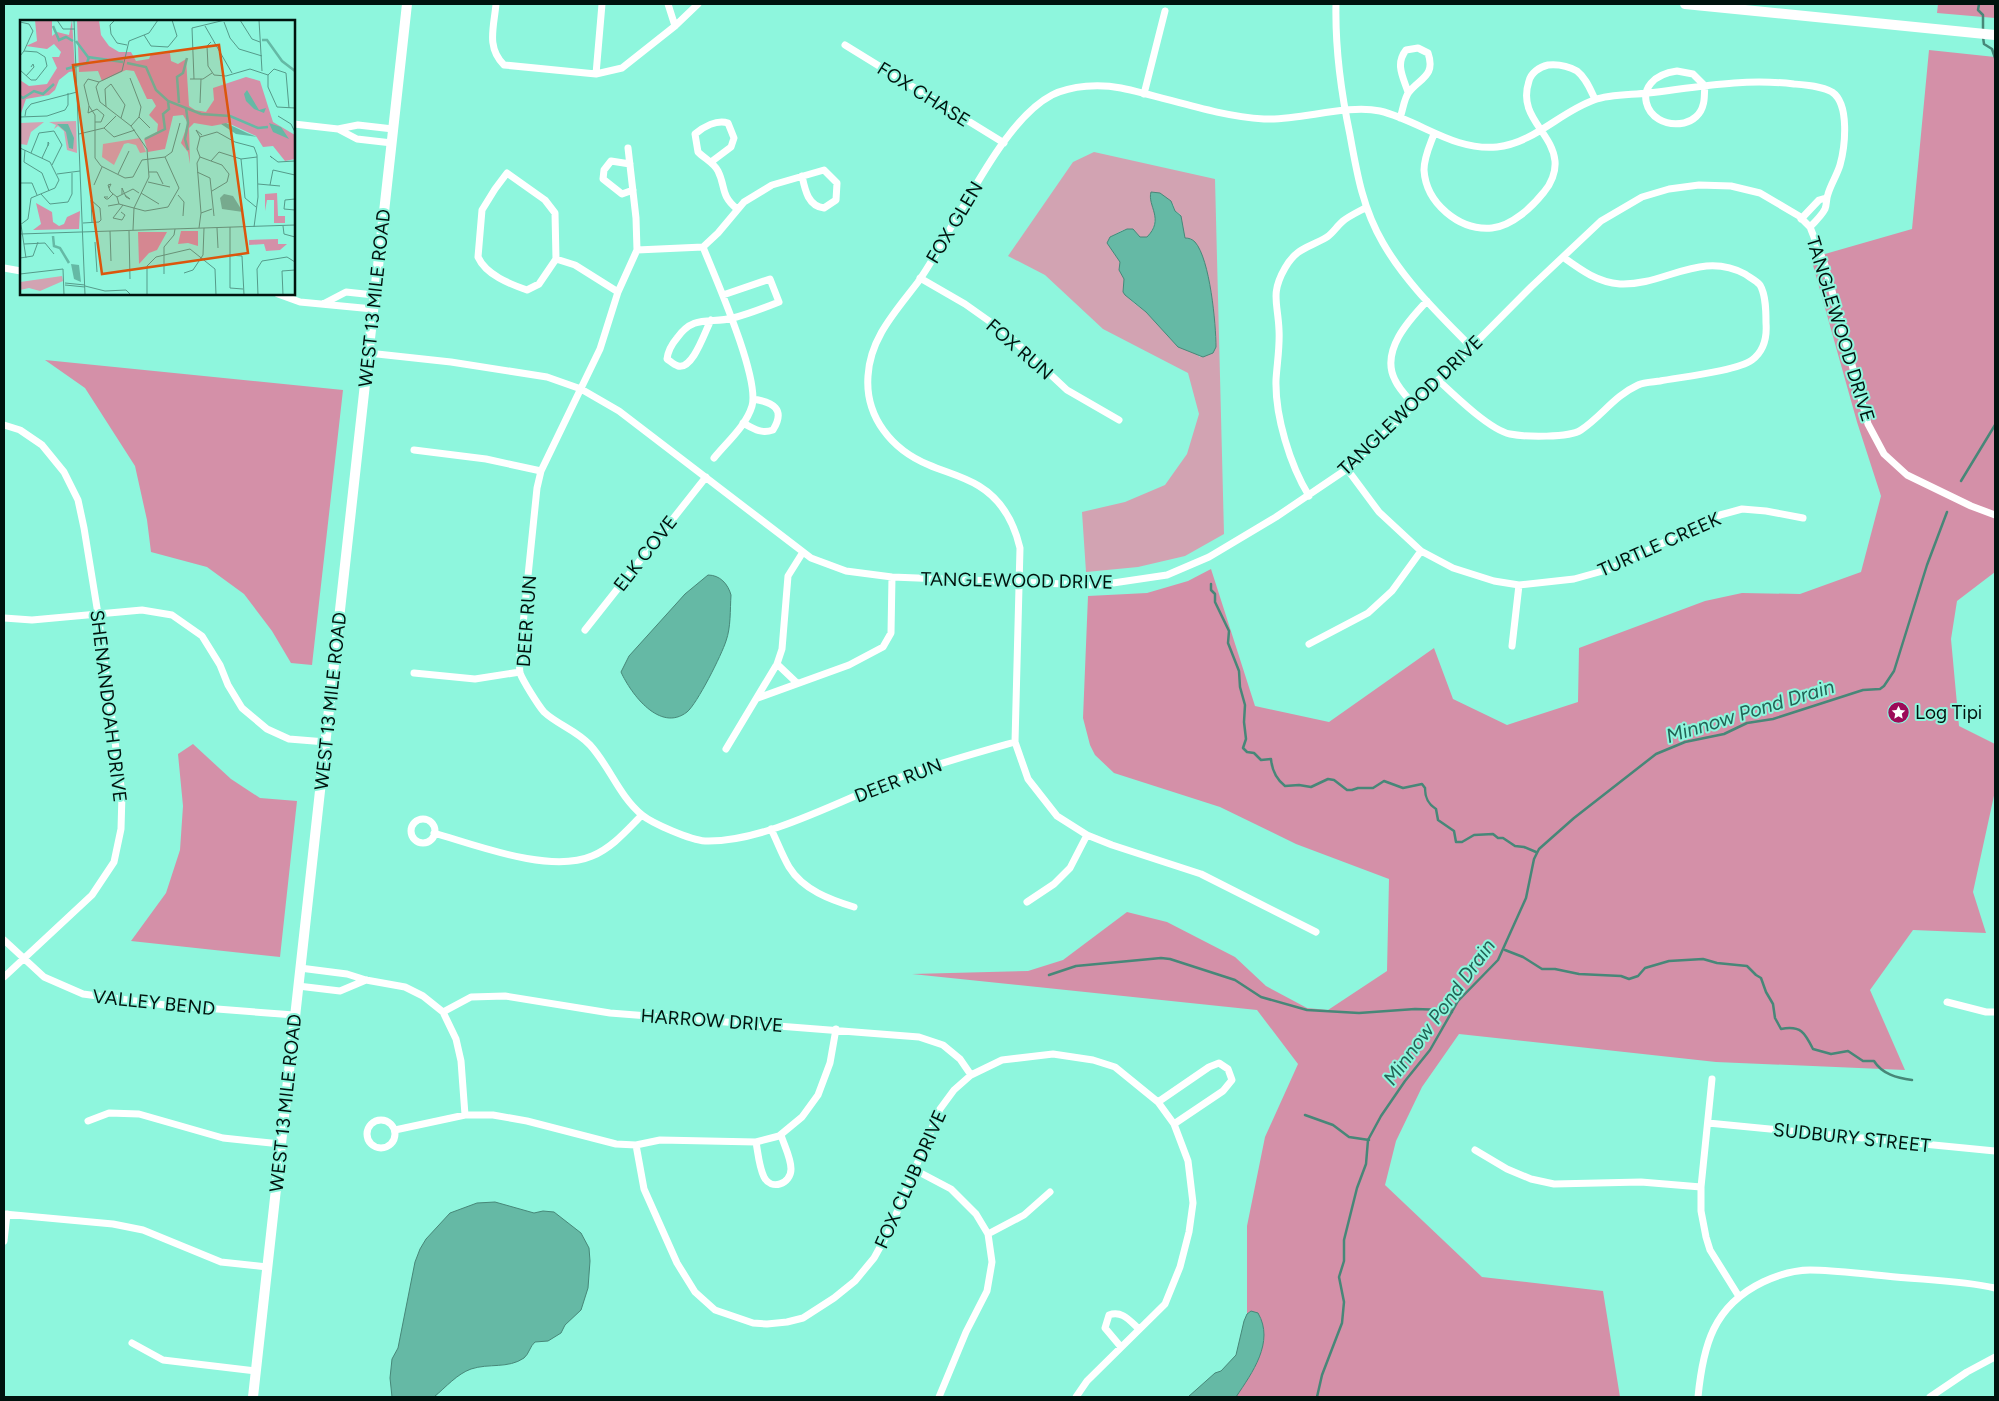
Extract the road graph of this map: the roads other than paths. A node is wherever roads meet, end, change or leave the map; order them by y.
1 (407, 4) edge
2 (496, 4) edge
3 (602, 4) edge
4 (668, 4) edge
5 (698, 4) edge
6 (1336, 4) edge
7 (1685, 4) edge
8 (1722, 6) edge
9 (1740, 6) edge
10 (1165, 11) dead end
11 (675, 26) junction
12 (1995, 35) edge
13 (845, 45) dead end
14 (596, 74) junction
15 (1705, 86) junction
16 (1408, 92) junction
17 (1144, 94) junction
18 (1645, 94) junction
19 (1595, 99) junction
20 (1345, 112) junction
21 (1400, 118) junction
22 (295, 124) edge
23 (338, 129) junction
24 (393, 129) junction
25 (1541, 130) junction
26 (1434, 134) junction
27 (392, 143) junction
28 (1004, 143) junction
29 (628, 148) dead end
30 (710, 162) junction
31 (630, 164) junction
32 (802, 176) junction
33 (633, 190) junction
34 (1826, 198) junction
35 (1366, 208) junction
36 (737, 209) junction
37 (1801, 219) junction
38 (1810, 227) junction
39 (703, 247) junction
40 (636, 250) junction
41 (1563, 257) junction
42 (556, 259) junction
43 (4, 268) edge
44 (20, 271) edge
45 (920, 278) junction
46 (618, 292) junction
47 (281, 295) edge
48 (374, 295) junction
49 (723, 295) junction
50 (1427, 301) junction
51 (323, 304) junction
52 (373, 309) junction
53 (731, 318) junction
54 (711, 320) junction
55 (1471, 347) junction
56 (368, 353) junction
57 (1438, 380) junction
58 (581, 389) junction
59 (754, 399) junction
60 (1414, 405) junction
61 (1119, 420) dead end
62 (744, 422) junction
63 (4, 425) edge
64 (414, 450) dead end
65 (714, 458) dead end
66 (1347, 469) junction
67 (541, 471) junction
68 (706, 477) junction
69 (1308, 496) junction
70 (1995, 515) edge
71 (1803, 518) dead end
72 (1421, 551) junction
73 (803, 552) junction
74 (892, 577) junction
75 (1020, 582) junction
76 (1519, 584) junction
77 (98, 614) junction
78 (4, 618) edge
79 (585, 630) dead end
80 (1309, 644) dead end
81 (1512, 646) dead end
82 (777, 664) junction
83 (520, 672) junction
84 (414, 673) dead end
85 (797, 683) junction
86 (758, 698) junction
87 (326, 742) junction
88 (1014, 742) junction
89 (726, 749) dead end
90 (642, 815) junction
91 (771, 829) junction
92 (434, 833) dead end
93 (1087, 835) junction
94 (1027, 902) dead end
95 (854, 907) dead end
96 (1316, 932) dead end
97 (4, 940) edge
98 (24, 958) junction
99 (300, 968) junction
100 (4, 977) edge
101 (366, 980) junction
102 (298, 986) junction
103 (1947, 1002) dead end
104 (443, 1012) junction
105 (1995, 1012) edge
106 (294, 1016) junction
107 (836, 1029) junction
108 (971, 1075) junction
109 (1712, 1079) dead end
110 (1158, 1102) junction
111 (465, 1115) junction
112 (88, 1121) dead end
113 (1708, 1123) junction
114 (1174, 1124) junction
115 (395, 1130) junction
116 (781, 1135) junction
117 (756, 1142) junction
118 (281, 1144) junction
119 (636, 1145) junction
120 (1475, 1150) dead end
121 (1995, 1151) edge
122 (915, 1170) junction
123 (1701, 1187) junction
124 (1050, 1192) dead end
125 (5, 1214) edge
126 (988, 1234) junction
127 (4, 1241) edge
128 (267, 1267) junction
129 (1995, 1288) edge
130 (1738, 1295) junction
131 (1139, 1329) junction
132 (132, 1343) dead end
133 (1121, 1347) junction
134 (1995, 1356) edge
135 (256, 1371) junction
136 (253, 1397) edge
137 (939, 1397) edge
138 (1076, 1397) edge
139 (1698, 1397) edge
140 (1930, 1397) edge

1 - 24 street, WEST 13 MILE ROAD
2 - 14 street
3 - 14 street
4 - 11 street
5 - 11 street
6 - 20 street
7 - 8 street
8 - 9 street
9 - 12 street
10 - 17 street
11 - 14 street
13 - 28 street, FOX CHASE
15 - 18 street
15 - 18 street
15 - 18 street
15 - 34 street
16 - 16 street
16 - 21 street
17 - 20 street, FOX GLEN
17 - 28 street, FOX GLEN
18 - 19 street
19 - 25 street
19 - 25 street
20 - 21 street, FOX GLEN
20 - 35 street
21 - 26 street, FOX GLEN
22 - 23 street
23 - 24 street
23 - 27 street
24 - 27 street, WEST 13 MILE ROAD
25 - 26 street, FOX GLEN
25 - 26 street
27 - 48 street, WEST 13 MILE ROAD
28 - 45 street, FOX GLEN
29 - 31 street
30 - 30 street
30 - 36 street
31 - 33 street
31 - 33 street
32 - 32 street
32 - 36 street
33 - 40 street
34 - 37 street
34 - 38 street
35 - 50 street
35 - 69 street
36 - 39 street
37 - 38 street, TANGLEWOOD DRIVE
37 - 41 street, TANGLEWOOD DRIVE
38 - 70 street, TANGLEWOOD DRIVE
39 - 40 street
39 - 49 street
40 - 46 street, DEER RUN
41 - 55 street, TANGLEWOOD DRIVE
41 - 57 street
42 - 42 street
42 - 46 street
43 - 44 street
45 - 61 street, FOX RUN
45 - 75 street, FOX GLEN
46 - 58 street, DEER RUN
47 - 51 street
48 - 51 street
48 - 52 street, WEST 13 MILE ROAD
49 - 53 street
49 - 53 street
50 - 55 street
50 - 60 street
51 - 52 street
52 - 56 street, WEST 13 MILE ROAD
53 - 54 street
53 - 59 street
54 - 54 street
55 - 57 street, TANGLEWOOD DRIVE
56 - 58 street, TANGLEWOOD DRIVE
56 - 87 street, WEST 13 MILE ROAD
57 - 60 street, TANGLEWOOD DRIVE
58 - 67 street, DEER RUN
58 - 68 street, TANGLEWOOD DRIVE
59 - 62 street
59 - 62 street
60 - 66 street, TANGLEWOOD DRIVE
62 - 65 street
63 - 77 street, SHENANDOAH DRIVE
64 - 67 street
66 - 69 street, TANGLEWOOD DRIVE
66 - 72 street, TURTLE CREEK
67 - 83 street, DEER RUN
68 - 73 street, TANGLEWOOD DRIVE
68 - 79 street, ELK COVE
69 - 75 street, TANGLEWOOD DRIVE
71 - 76 street, TURTLE CREEK
72 - 76 street, TURTLE CREEK
72 - 80 street
73 - 74 street, TANGLEWOOD DRIVE
73 - 82 street
74 - 75 street, TANGLEWOOD DRIVE
74 - 85 street
75 - 88 street, FOX GLEN
76 - 81 street
77 - 78 street
77 - 87 street
77 - 98 street, SHENANDOAH DRIVE
82 - 85 street
82 - 86 street
83 - 84 street
83 - 90 street, DEER RUN
85 - 86 street
86 - 89 street
87 - 99 street, WEST 13 MILE ROAD
88 - 91 street, DEER RUN
88 - 93 street
90 - 91 street, DEER RUN
90 - 92 street
91 - 95 street
93 - 94 street
93 - 96 street
97 - 98 street, VALLEY BEND
98 - 100 street, SHENANDOAH DRIVE
98 - 106 street, VALLEY BEND
99 - 101 street
99 - 102 street, WEST 13 MILE ROAD
101 - 102 street
101 - 104 street
102 - 106 street, WEST 13 MILE ROAD
103 - 105 street
104 - 107 street, HARROW DRIVE
104 - 111 street
106 - 118 street, WEST 13 MILE ROAD
107 - 108 street, HARROW DRIVE
107 - 116 street
108 - 110 street, FOX CLUB DRIVE
108 - 122 street, FOX CLUB DRIVE
109 - 113 street
110 - 114 street, FOX CLUB DRIVE
110 - 114 street
111 - 115 street
111 - 119 street
112 - 118 street
113 - 121 street, SUDBURY STREET
113 - 123 street
114 - 131 street, FOX CLUB DRIVE
115 - 115 street
116 - 117 street
116 - 117 street
117 - 119 street
118 - 128 street, WEST 13 MILE ROAD
119 - 122 street, FOX CLUB DRIVE
120 - 123 street
122 - 126 street
123 - 130 street
124 - 126 street
125 - 127 street
125 - 128 street
126 - 137 street
128 - 135 street, WEST 13 MILE ROAD
129 - 130 street
130 - 139 street
131 - 133 street, FOX CLUB DRIVE
131 - 133 street
132 - 135 street
133 - 138 street, FOX CLUB DRIVE
134 - 140 street
135 - 136 street, WEST 13 MILE ROAD

